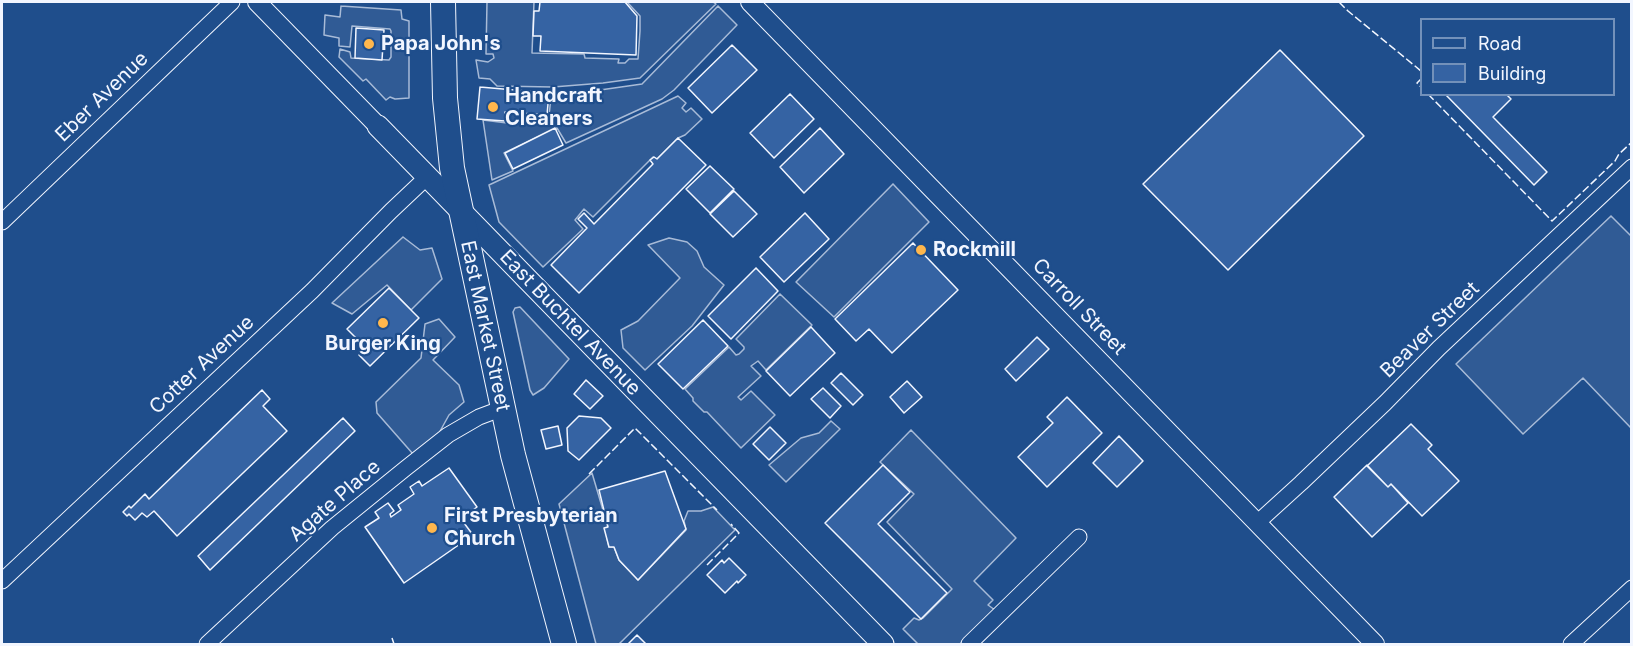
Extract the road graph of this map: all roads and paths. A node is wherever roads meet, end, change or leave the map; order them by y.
1 (232, 2) edge
2 (257, 2) edge
3 (443, 2) edge
4 (750, 2) edge
5 (378, 126) joint
6 (1632, 167) edge
7 (427, 177) junction
8 (460, 209) junction
9 (2, 222) edge
10 (503, 408) junction
11 (1257, 523) junction
12 (1079, 537) dead end
13 (2, 581) edge
14 (1632, 588) edge
15 (207, 645) edge
16 (564, 645) edge
17 (883, 645) edge
18 (969, 645) edge
19 (1375, 645) edge
20 (1571, 645) edge

1 - 9 street, Eber Avenue
2 - 5 street, East Buchtel Avenue
3 - 8 main road, East Market Street
4 - 11 street, Carroll Street
5 - 7 main road, East Buchtel Avenue
6 - 11 street, Beaver Street
7 - 8 main road, East Buchtel Avenue
7 - 13 street, Cotter Avenue
8 - 10 main road, East Market Street
8 - 17 main road, East Buchtel Avenue
10 - 15 street, Agate Place
10 - 16 main road, East Market Street
11 - 19 street, Carroll Street
12 - 18 street
14 - 20 street

